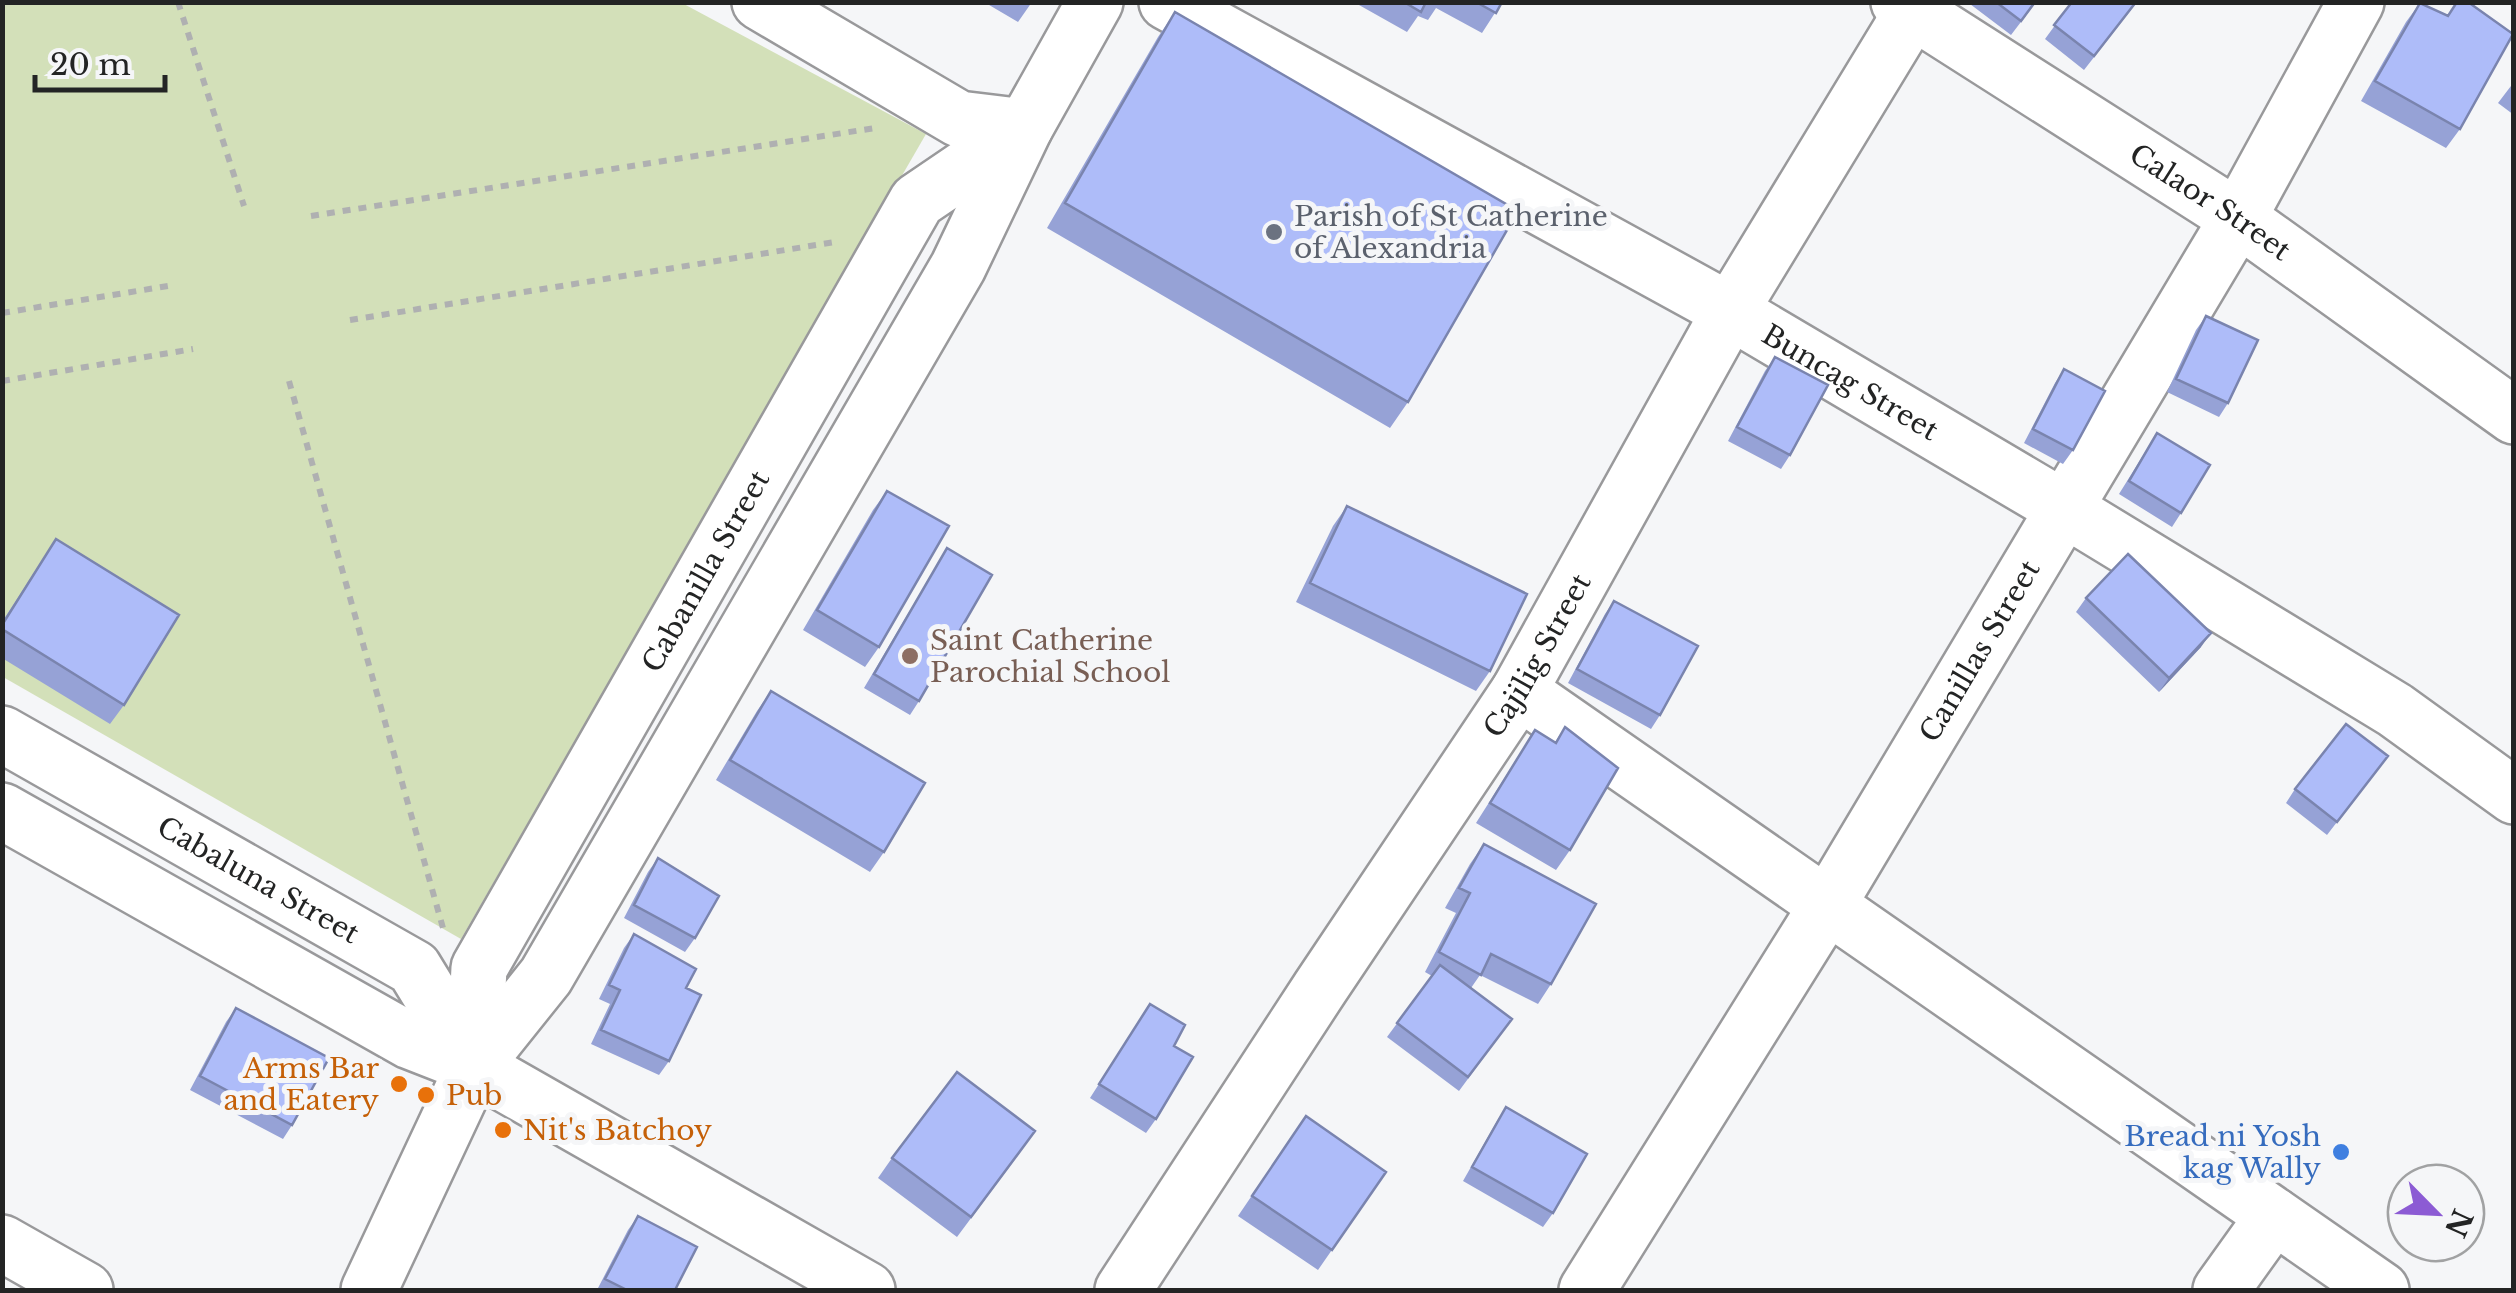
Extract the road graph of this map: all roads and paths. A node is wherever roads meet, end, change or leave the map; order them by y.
1 (178, 2) edge
2 (760, 2) edge
3 (831, 2) edge
4 (1094, 2) edge
5 (1168, 2) edge
6 (2356, 2) edge
7 (1910, 5) edge
8 (1025, 127) junction
9 (876, 128) dead end
10 (244, 206) dead end
11 (311, 216) dead end
12 (2238, 218) junction
13 (842, 241) dead end
14 (174, 285) dead end
15 (1730, 311) junction
16 (2, 313) edge
17 (350, 320) dead end
18 (192, 348) dead end
19 (288, 381) dead end
20 (2, 382) edge
21 (2514, 416) edge
22 (2064, 508) junction
23 (1519, 691) junction
24 (2, 734) edge
25 (2514, 796) edge
26 (2, 811) edge
27 (1827, 906) junction
28 (444, 930) dead end
29 (474, 1066) junction
30 (2274, 1216) junction
31 (2, 1244) edge
32 (85, 1290) edge
33 (369, 1290) edge
34 (867, 1290) edge
35 (1123, 1290) edge
36 (1587, 1290) edge
37 (2221, 1290) edge
38 (2381, 1290) edge

1 - 10 path
2 - 8 street
3 - 8 street
4 - 8 street
5 - 15 street, Buncag Street
6 - 12 street, Canillas Street
7 - 12 street, Calaor Street
7 - 15 street, Cajilig Street
8 - 29 street
9 - 11 path
12 - 21 street, Calaor Street
12 - 22 street, Canillas Street
13 - 17 path
14 - 16 path
15 - 22 street, Buncag Street
15 - 23 street, Cajilig Street
18 - 20 path
19 - 28 path
22 - 25 street, Buncag Street
22 - 27 street, Canillas Street
23 - 27 street
23 - 35 street, Cajilig Street
24 - 29 street, Cabaluna Street
26 - 29 street, Cabaluna Street
27 - 30 street
27 - 36 street, Canillas Street
29 - 33 street
29 - 34 street, Cabaluna Street
30 - 37 street
30 - 38 street
31 - 32 street

